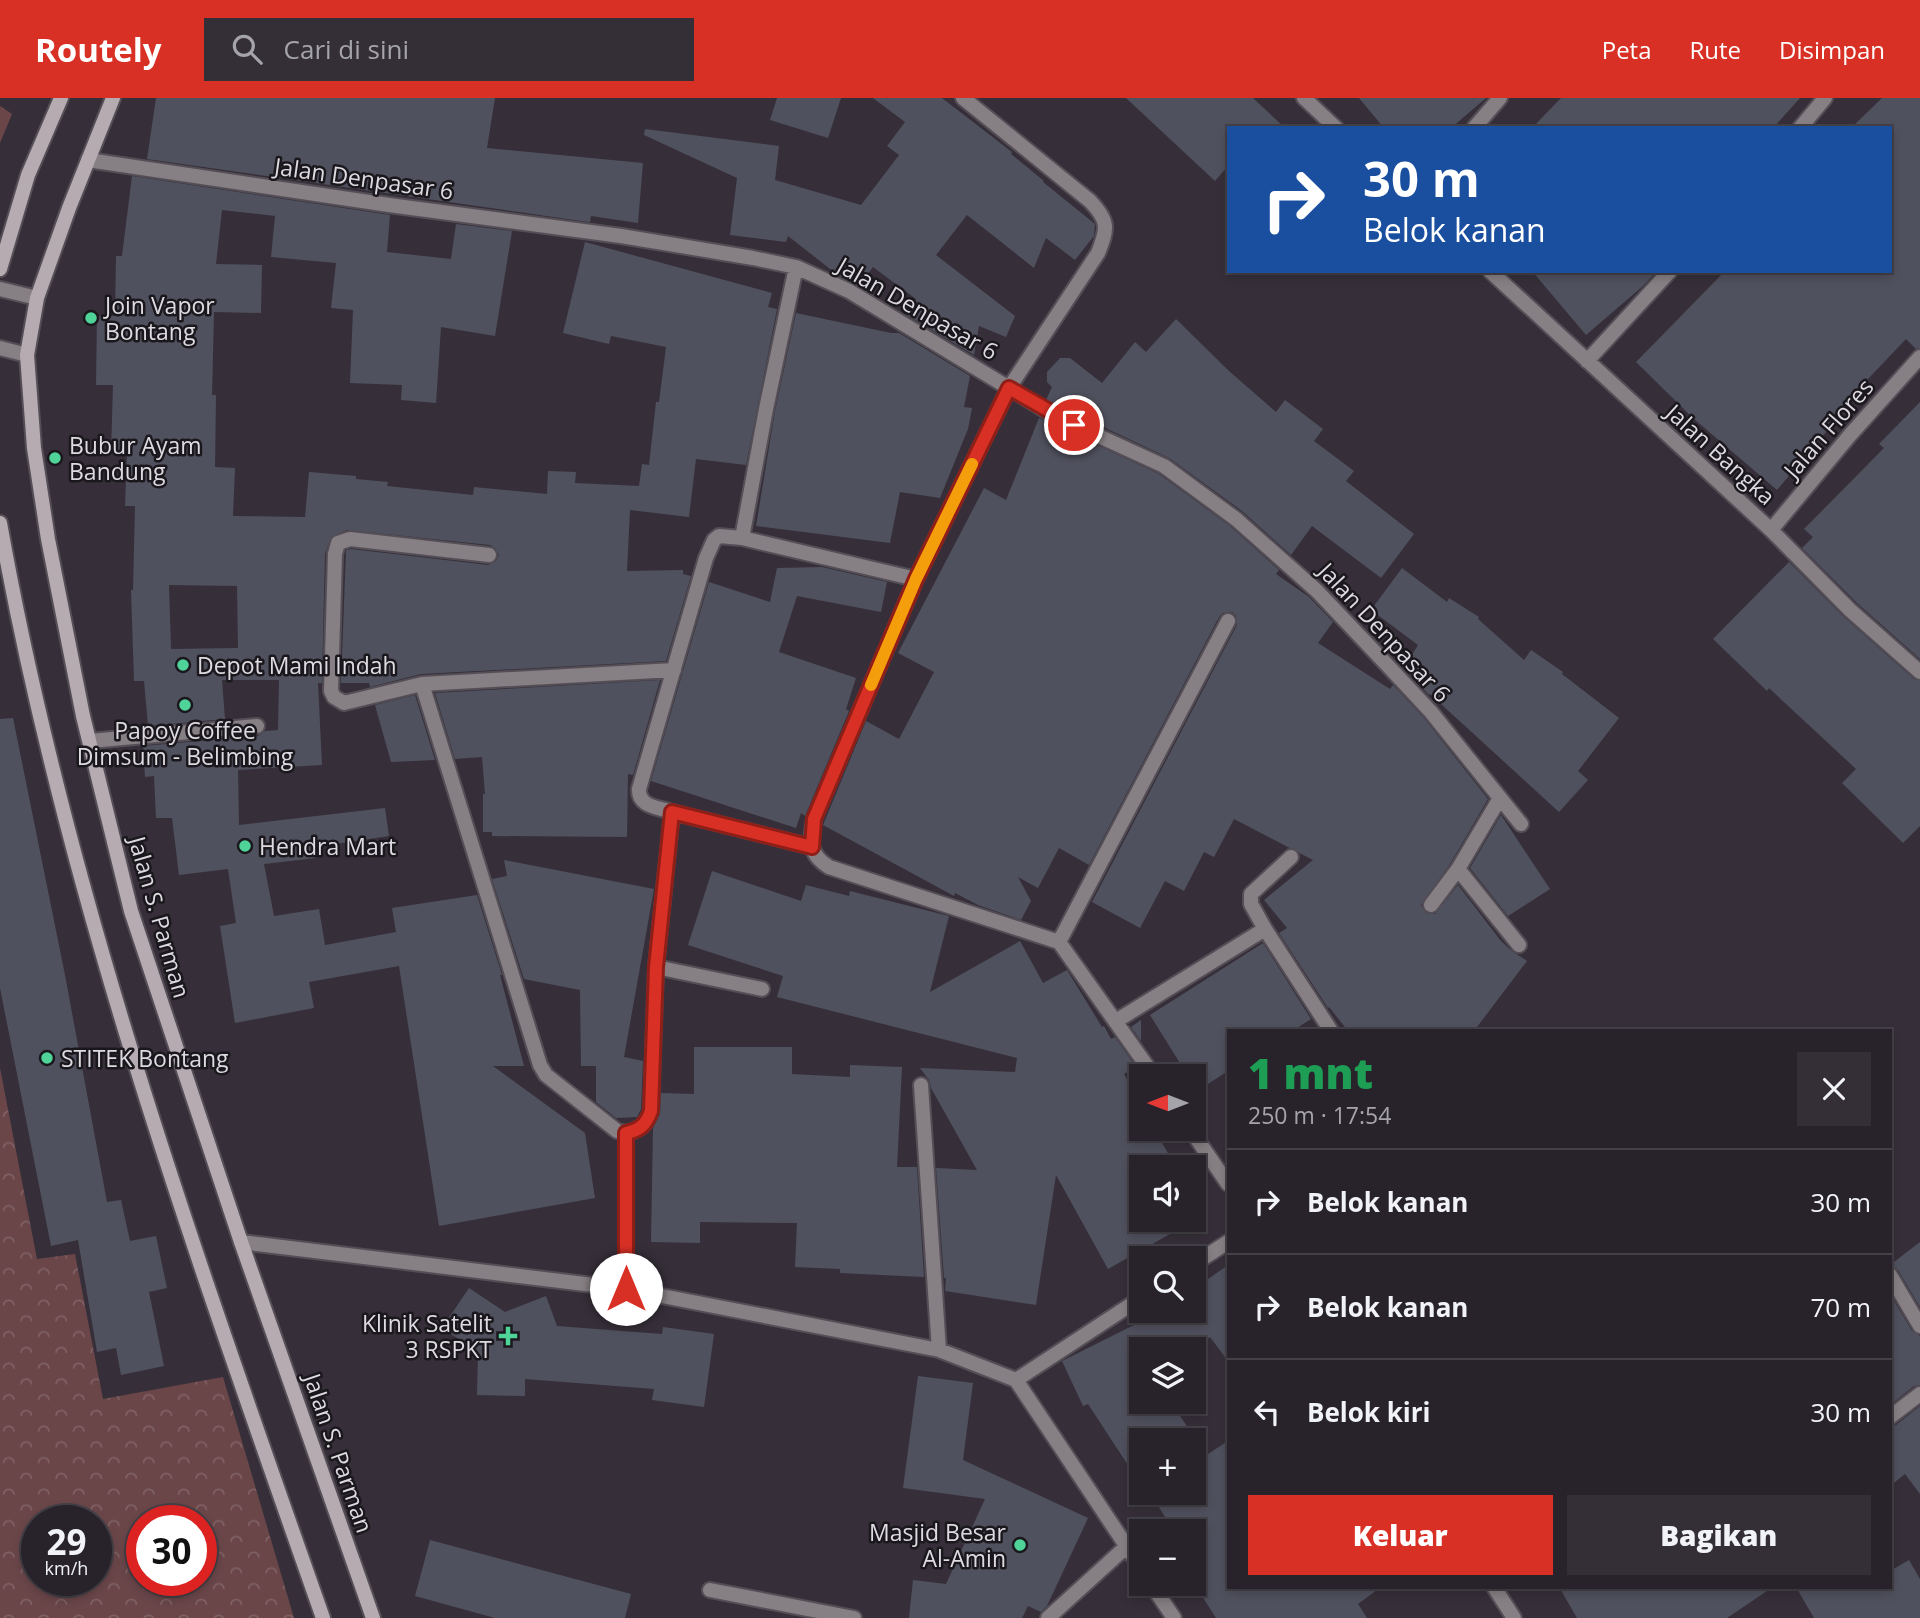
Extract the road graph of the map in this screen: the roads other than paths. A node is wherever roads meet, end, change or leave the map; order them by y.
1 (61, 98) edge
2 (113, 98) edge
3 (963, 98) edge
4 (1304, 98) edge
5 (1500, 98) edge
6 (1825, 98) edge
7 (1334, 126) edge
8 (1476, 126) edge
9 (1802, 126) edge
10 (88, 160) junction
11 (796, 267) junction
12 (0, 269) edge
13 (1492, 273) edge
14 (1668, 273) edge
15 (0, 289) edge
16 (37, 298) junction
17 (0, 348) edge
18 (27, 355) junction
19 (1920, 357) edge
20 (1587, 361) junction
21 (1009, 388) junction
22 (0, 523) edge
23 (1771, 530) junction
24 (742, 538) junction
25 (489, 555) dead end
26 (916, 579) junction
27 (1228, 621) dead end
28 (674, 670) junction
29 (1920, 672) edge
30 (422, 684) junction
31 (257, 726) dead end
32 (90, 741) junction
33 (1500, 798) junction
34 (672, 812) junction
35 (1521, 824) dead end
36 (812, 847) junction
37 (1291, 857) dead end
38 (1458, 869) junction
39 (1430, 905) dead end
40 (1265, 929) junction
41 (1059, 942) junction
42 (1518, 946) dead end
43 (656, 967) junction
44 (762, 989) dead end
45 (1115, 1021) junction
46 (1330, 1029) edge
47 (1145, 1064) edge
48 (921, 1085) dead end
49 (626, 1133) junction
50 (1198, 1141) edge
51 (1227, 1183) edge
52 (241, 1242) junction
53 (1227, 1242) edge
54 (1206, 1256) edge
55 (1892, 1278) edge
56 (626, 1289) junction
57 (1129, 1306) edge
58 (1920, 1326) edge
59 (939, 1349) junction
60 (1016, 1380) junction
61 (1920, 1394) edge
62 (1892, 1416) edge
63 (1127, 1546) junction
64 (1129, 1549) edge
65 (1495, 1589) edge
66 (710, 1590) dead end
67 (1159, 1596) edge
68 (323, 1618) edge
69 (373, 1618) edge
70 (854, 1618) edge
71 (1048, 1618) edge
72 (1174, 1618) edge
73 (1514, 1618) edge

1 - 12 main road
2 - 10 main road, Jalan S. Parman
3 - 21 street
4 - 7 street
5 - 8 street
6 - 9 street
10 - 11 street, Jalan Denpasar 6
10 - 16 main road, Jalan S. Parman
11 - 21 street, Jalan Denpasar 6
11 - 24 street
13 - 20 street, Jalan Bangka
14 - 20 street
15 - 16 street
16 - 18 main road, Jalan S. Parman
17 - 18 street
18 - 32 main road, Jalan S. Parman
19 - 23 street, Jalan Flores
20 - 23 street, Jalan Bangka
21 - 26 street
21 - 33 street, Jalan Denpasar 6
22 - 68 main road
23 - 29 street, Jalan Bangka
24 - 26 street
24 - 28 street
25 - 30 street
26 - 36 street
27 - 41 street
28 - 30 street
28 - 34 street
30 - 49 street
31 - 32 street
32 - 52 main road, Jalan S. Parman
33 - 35 street, Jalan Denpasar 6
33 - 38 street
34 - 36 street
34 - 43 street
36 - 41 street
37 - 40 street
38 - 39 street
38 - 42 street
40 - 45 street
40 - 46 street
41 - 45 street
43 - 44 street
43 - 49 street
45 - 47 street
48 - 59 street
49 - 56 street
50 - 51 street
52 - 56 street
52 - 69 main road, Jalan S. Parman
53 - 54 street
55 - 58 street
56 - 59 street
57 - 60 street
59 - 60 street
60 - 63 street
61 - 62 street
63 - 64 street
63 - 71 street
65 - 73 street
66 - 70 street
67 - 72 street

